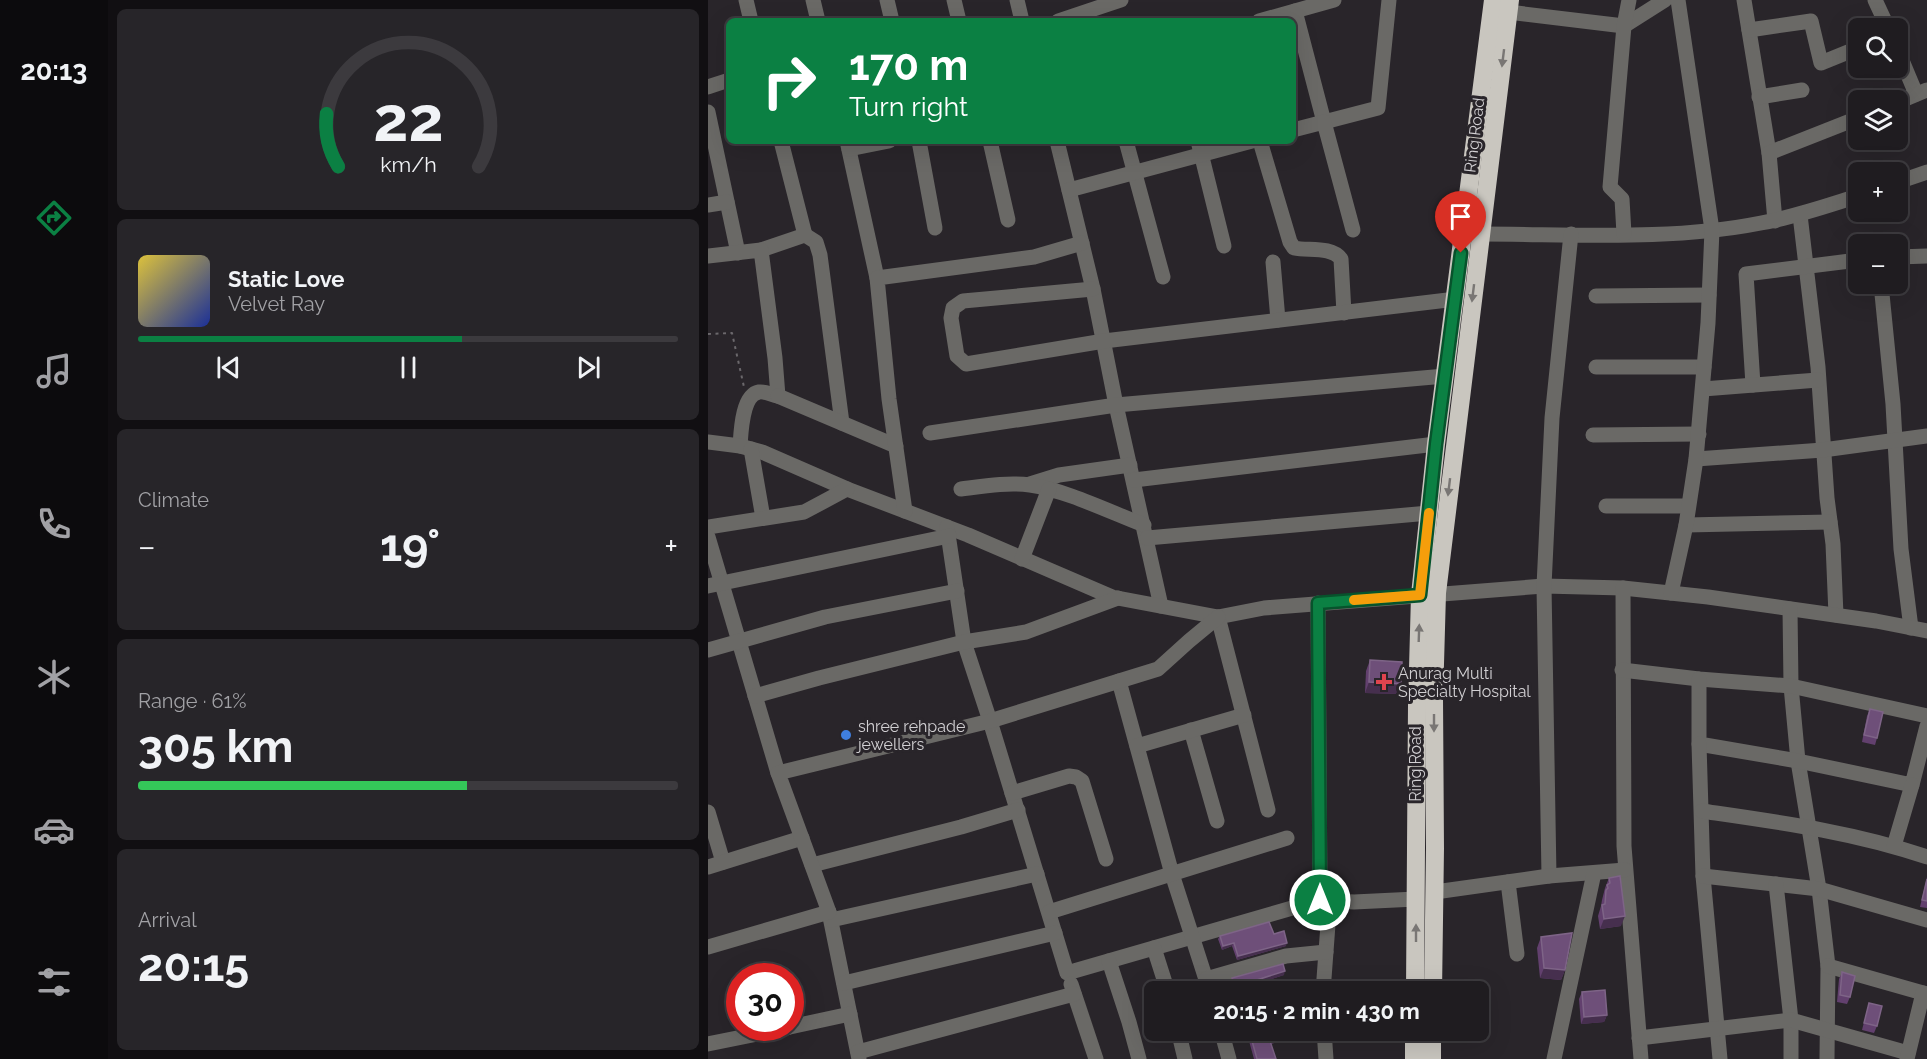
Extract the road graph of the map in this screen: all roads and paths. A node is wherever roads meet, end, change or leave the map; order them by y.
1 (746, 0) edge
2 (813, 0) edge
3 (887, 0) edge
4 (954, 0) edge
5 (1017, 0) edge
6 (1121, 0) edge
7 (1334, 0) edge
8 (1389, 0) edge
9 (1492, 0) edge
10 (1629, 0) edge
11 (1665, 0) edge
12 (1678, 0) edge
13 (1744, 0) edge
14 (1875, 0) edge
15 (1509, 6) edge
16 (1295, 11) junction
17 (750, 18) edge
18 (817, 18) edge
19 (891, 18) edge
20 (958, 18) edge
21 (1021, 18) edge
22 (1067, 18) edge
23 (1270, 18) edge
24 (1883, 18) edge
25 (1624, 26) junction
26 (1749, 30) junction
27 (1848, 52) edge
28 (1908, 69) edge
29 (726, 81) edge
30 (708, 87) edge
31 (1802, 90) dead end
32 (1921, 92) edge
33 (1759, 97) junction
34 (708, 112) edge
35 (1324, 122) junction
36 (1848, 122) edge
37 (1296, 129) edge
38 (711, 144) edge
39 (782, 144) edge
40 (920, 144) edge
41 (991, 144) edge
42 (1058, 144) edge
43 (1127, 144) edge
44 (1230, 144) edge
45 (1261, 144) edge
46 (848, 145) edge
47 (1200, 148) edge
48 (1769, 153) junction
49 (1927, 172) edge
50 (1134, 174) junction
51 (1908, 179) edge
52 (1069, 190) junction
53 (1848, 198) edge
54 (727, 202) junction
55 (708, 205) edge
56 (1800, 215) junction
57 (1008, 220) dead end
58 (1775, 220) junction
59 (935, 228) dead end
60 (1353, 230) dead end
61 (1712, 230) junction
62 (1481, 234) junction
63 (1571, 234) junction
64 (1624, 234) junction
65 (805, 235) junction
66 (1082, 243) junction
67 (1224, 246) dead end
68 (760, 250) junction
69 (738, 253) junction
70 (708, 256) edge
71 (1927, 256) edge
72 (1908, 257) edge
73 (1848, 261) edge
74 (1273, 262) dead end
75 (1806, 266) junction
76 (877, 278) junction
77 (1163, 278) dead end
78 (1093, 289) junction
79 (1709, 294) junction
80 (1882, 294) edge
81 (1596, 296) dead end
82 (1456, 299) junction
83 (1344, 313) junction
84 (1278, 320) junction
85 (708, 334) edge
86 (1104, 341) junction
87 (1596, 367) dead end
88 (1704, 368) junction
89 (1445, 376) junction
90 (1818, 380) junction
91 (1753, 385) junction
92 (1703, 389) junction
93 (778, 396) junction
94 (747, 401) junction
95 (1116, 405) junction
96 (842, 423) junction
97 (930, 432) dead end
98 (1699, 434) junction
99 (1593, 435) dead end
100 (1927, 436) edge
101 (1895, 439) junction
102 (708, 442) edge
103 (1436, 444) junction
104 (896, 446) junction
105 (745, 447) junction
106 (1823, 450) junction
107 (1696, 459) junction
108 (1130, 465) junction
109 (1134, 480) junction
110 (1029, 485) junction
111 (847, 489) junction
112 (961, 489) dead end
113 (1050, 489) junction
114 (1606, 506) dead end
115 (1688, 506) junction
116 (905, 511) junction
117 (1429, 513) junction
118 (763, 518) junction
119 (1830, 522) junction
120 (1686, 525) junction
121 (708, 527) edge
122 (1145, 531) junction
123 (948, 532) junction
124 (708, 537) edge
125 (1022, 559) junction
126 (715, 584) edge
127 (1544, 586) junction
128 (1623, 588) junction
129 (957, 591) junction
130 (1671, 593) junction
131 (1428, 594) junction
132 (1118, 598) junction
133 (1318, 603) junction
134 (1161, 606) junction
135 (1790, 609) junction
136 (1836, 615) junction
137 (1218, 617) junction
138 (1911, 628) junction
139 (1927, 631) edge
140 (738, 640) junction
141 (964, 642) junction
142 (708, 650) edge
143 (1622, 670) junction
144 (1699, 679) junction
145 (1119, 681) junction
146 (1791, 686) junction
147 (755, 696) junction
148 (1244, 715) junction
149 (1927, 716) edge
150 (990, 721) junction
151 (1927, 726) edge
152 (1191, 730) junction
153 (1699, 744) junction
154 (1137, 746) junction
155 (1798, 761) junction
156 (778, 773) junction
157 (1912, 785) junction
158 (1012, 793) junction
159 (1018, 810) junction
160 (1268, 810) dead end
161 (1702, 811) junction
162 (708, 812) edge
163 (1217, 821) dead end
164 (1810, 827) junction
165 (802, 838) junction
166 (1287, 838) dead end
167 (1894, 846) junction
168 (1927, 857) edge
169 (1106, 859) dead end
170 (715, 864) edge
171 (812, 865) junction
172 (1625, 870) junction
173 (1594, 873) junction
174 (1037, 874) junction
175 (1172, 874) junction
176 (1549, 876) junction
177 (1703, 876) junction
178 (1508, 882) junction
179 (1776, 884) junction
180 (1819, 889) junction
181 (1435, 892) junction
182 (1416, 899) junction
183 (1320, 900) junction
184 (1049, 912) junction
185 (830, 916) junction
186 (1927, 920) edge
187 (1055, 933) junction
188 (1192, 937) junction
189 (708, 947) edge
190 (1154, 948) junction
191 (1326, 952) junction
192 (1517, 954) dead end
193 (1109, 961) junction
194 (1828, 966) junction
195 (1067, 973) junction
196 (1164, 981) edge
197 (1207, 981) edge
198 (1219, 981) edge
199 (1324, 981) edge
200 (1415, 981) edge
201 (1433, 981) edge
202 (844, 983) junction
203 (1925, 993) edge
204 (1074, 994) junction
205 (850, 1014) junction
206 (1791, 1020) junction
207 (804, 1024) edge
208 (1719, 1028) junction
209 (1826, 1030) junction
210 (1639, 1038) junction
211 (726, 1040) edge
212 (1181, 1041) edge
213 (1224, 1041) edge
214 (1325, 1041) edge
215 (1414, 1041) edge
216 (1432, 1041) edge
217 (708, 1044) edge
218 (859, 1055) edge
219 (1907, 1056) edge
220 (1091, 1058) edge
221 (1139, 1059) edge
222 (1185, 1059) edge
223 (1229, 1059) edge
224 (1326, 1059) edge
225 (1414, 1059) edge
226 (1432, 1059) edge
227 (1554, 1059) edge
228 (1641, 1059) edge
229 (1720, 1059) edge
230 (1791, 1059) edge
231 (1827, 1059) edge

1 - 17 street
2 - 18 street
3 - 19 street
4 - 20 street
5 - 21 street
6 - 22 street
7 - 16 street
8 - 35 street
9 - 82 highway, Ring Road
10 - 25 street
11 - 25 street
12 - 61 street
13 - 26 street
14 - 24 street
15 - 25 street
15 -> 62 highway, Ring Road
16 - 23 street
16 - 35 street
25 - 64 street
26 - 27 street
26 - 33 street
28 - 32 street
29 - 30 street
31 - 33 street
33 - 48 street
34 - 38 street
35 - 37 street
35 - 60 street
36 - 48 street
38 - 54 street
39 - 65 street
40 - 59 street
41 - 57 street
42 - 52 street
43 - 50 street
44 - 47 street
45 - 83 street
46 - 76 street
47 - 50 street
47 - 67 street
48 - 58 street
49 - 51 street
50 - 52 street
50 - 77 street
52 - 66 street
53 - 56 street
54 - 55 street
54 - 69 street
56 - 58 street
56 - 75 street
58 - 61 street
61 - 64 street
61 - 79 street
62 - 63 street
62 -> 131 highway, Ring Road
63 - 64 street
63 - 127 street
65 - 68 street
65 - 96 street
66 - 76 street
66 - 78 street
68 - 69 street
68 - 93 street
69 - 70 street
71 - 72 street
73 - 75 street
74 - 84 street
75 - 90 street
75 - 91 street
76 - 104 street
78 - 86 street
78 - 86 street
79 - 81 street
79 - 88 street
80 - 101 street
82 - 83 street
82 - 89 highway, Ring Road
83 - 84 street
84 - 86 street
85 - 94 path
86 - 95 street
87 - 88 street
88 - 92 street
89 - 95 street
89 - 103 highway, Ring Road
90 - 91 street
90 - 106 street
91 - 92 street
92 - 98 street
93 - 94 street
93 - 96 street
94 - 105 street
95 - 97 street
95 - 108 street
96 - 104 street
98 - 99 street
98 - 107 street
100 - 101 street
101 - 106 street
101 - 138 street
102 - 105 street
103 - 109 street
103 - 117 highway, Ring Road
104 - 116 street
105 - 111 street
105 - 118 street
106 - 107 street
106 - 119 street
107 - 115 street
108 - 109 street
108 - 110 street
109 - 122 street
110 - 112 street
110 - 113 street
111 - 116 street
111 - 118 street
113 - 122 street
113 - 125 street
114 - 115 street
115 - 120 street
116 - 123 street
117 - 122 street
117 - 131 highway, Ring Road
118 - 121 street
119 - 120 street
119 - 136 street
120 - 130 street
122 - 134 street
123 - 125 street
123 - 126 street
123 - 129 street
124 - 126 street
125 - 132 street
126 - 140 street
127 - 128 street
127 - 131 street
127 - 176 street
128 - 130 street
128 - 143 street
129 - 140 street
129 - 141 street
130 - 135 street
131 - 133 street
131 -> 181 highway, Ring Road
182 -> 131 highway, Ring Road
132 - 134 street
132 - 141 street
133 - 137 street
133 - 183 street
134 - 137 street
135 - 136 street
135 - 146 street
136 - 138 street
137 - 145 street
137 - 148 street
138 - 139 street
140 - 142 street
140 - 147 street
141 - 147 street
141 - 150 street
143 - 144 street
143 - 172 street
144 - 146 street
144 - 153 street
145 - 150 street
145 - 154 street
146 - 149 street
146 - 155 street
147 - 156 street
148 - 152 street
148 - 160 street
150 - 156 street
150 - 158 street
151 - 157 street
152 - 154 street
152 - 163 street
153 - 155 street
153 - 161 street
154 - 175 street
155 - 157 street
155 - 164 street
156 - 165 street
157 - 167 street
158 - 159 street
158 - 169 street
159 - 171 street
159 - 174 street
161 - 164 street
161 - 177 street
162 - 170 street
164 - 167 street
164 - 180 street
165 - 170 street
165 - 171 street
166 - 175 street
167 - 168 street
171 - 185 street
172 - 173 street
172 - 210 street
173 - 176 street
173 - 227 street
174 - 184 street
174 - 185 street
175 - 184 street
175 - 188 street
176 - 178 street
177 - 179 street
177 - 208 street
178 - 181 street
178 - 192 street
179 - 180 street
179 - 206 street
180 - 186 street
180 - 194 street
181 - 201 highway, Ring Road
182 - 183 street
200 -> 182 highway, Ring Road
183 - 188 street
183 - 191 street
184 - 187 street
185 - 189 street
185 - 202 street
187 - 195 street
187 - 202 street
188 - 190 street
188 - 197 street
190 - 193 street
190 - 196 street
191 - 198 street
191 - 199 street
193 - 195 street
193 - 221 street
194 - 203 street
194 - 209 street
195 - 204 street
202 - 205 street
203 - 219 street
204 - 218 street
204 - 220 street
205 - 207 street
205 - 218 street
206 - 208 street
206 - 209 street
206 - 230 street
208 - 210 street
208 - 229 street
209 - 219 street
209 - 231 street
210 - 228 street
211 - 217 street
212 - 222 street
213 - 223 street
214 - 224 street
215 - 225 highway
216 - 226 highway

